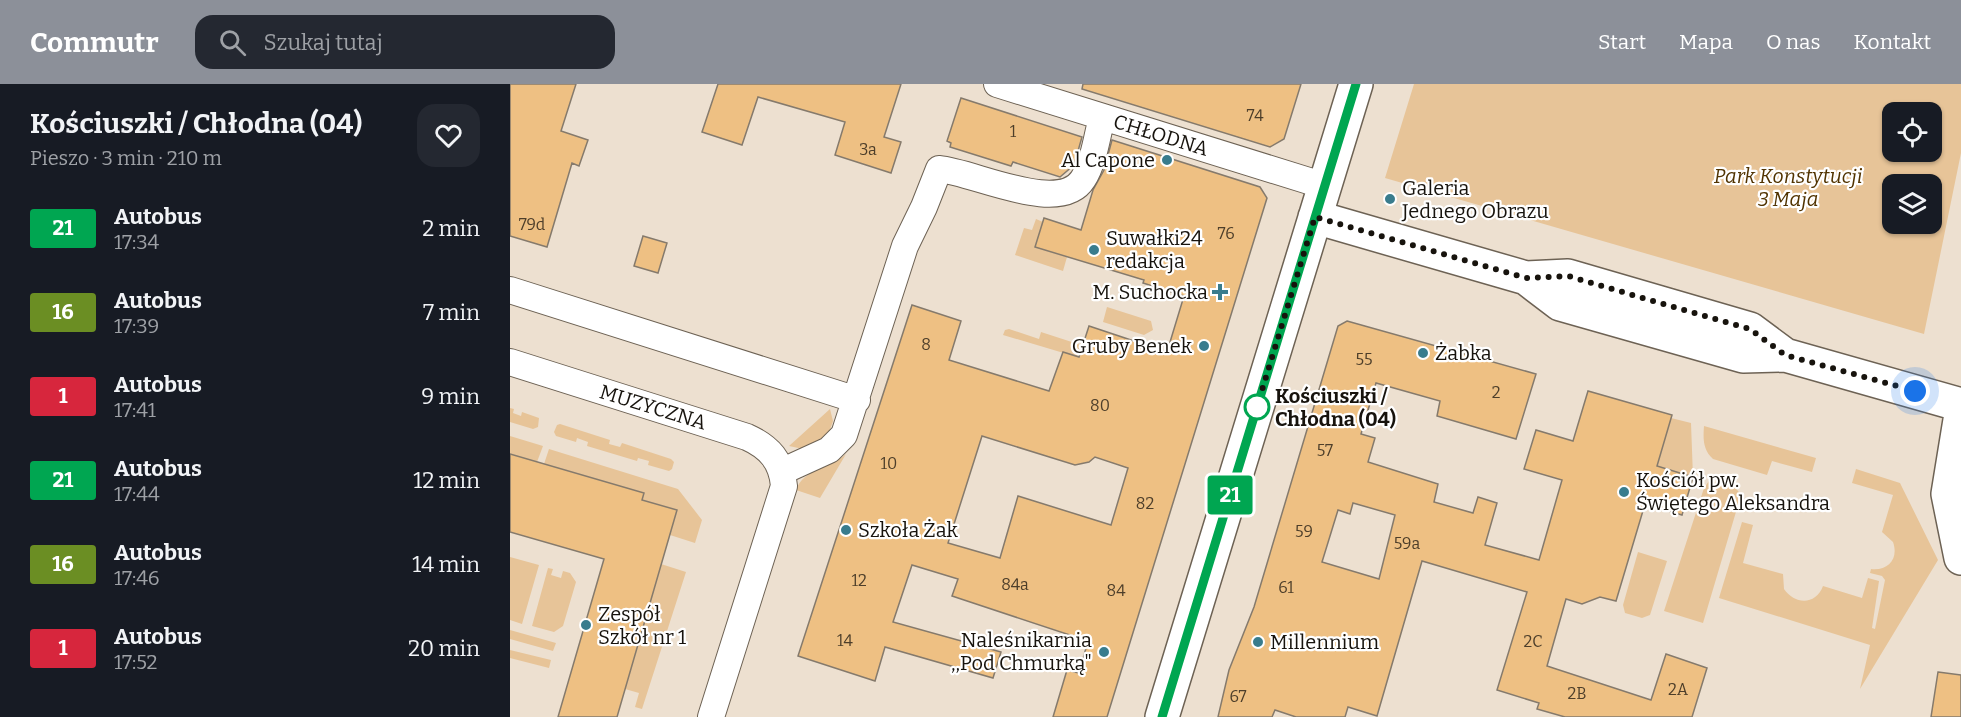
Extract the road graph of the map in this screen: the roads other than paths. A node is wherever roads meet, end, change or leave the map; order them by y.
1 (997, 84) edge
2 (1356, 84) edge
3 (1102, 117) junction
4 (1325, 186) junction
5 (1315, 217) junction
6 (510, 290) edge
7 (510, 362) edge
8 (857, 400) junction
9 (1961, 405) edge
10 (1961, 414) edge
11 (783, 471) junction
12 (1961, 558) edge
13 (711, 717) edge
14 (1162, 717) edge

1 - 3 street, CHŁODNA
2 - 4 street
3 - 4 street, CHŁODNA
3 - 8 street
4 - 5 street
5 - 9 street
5 - 14 street
6 - 8 street
7 - 11 street, MUZYCZNA
8 - 11 street
10 - 12 street
11 - 13 street

